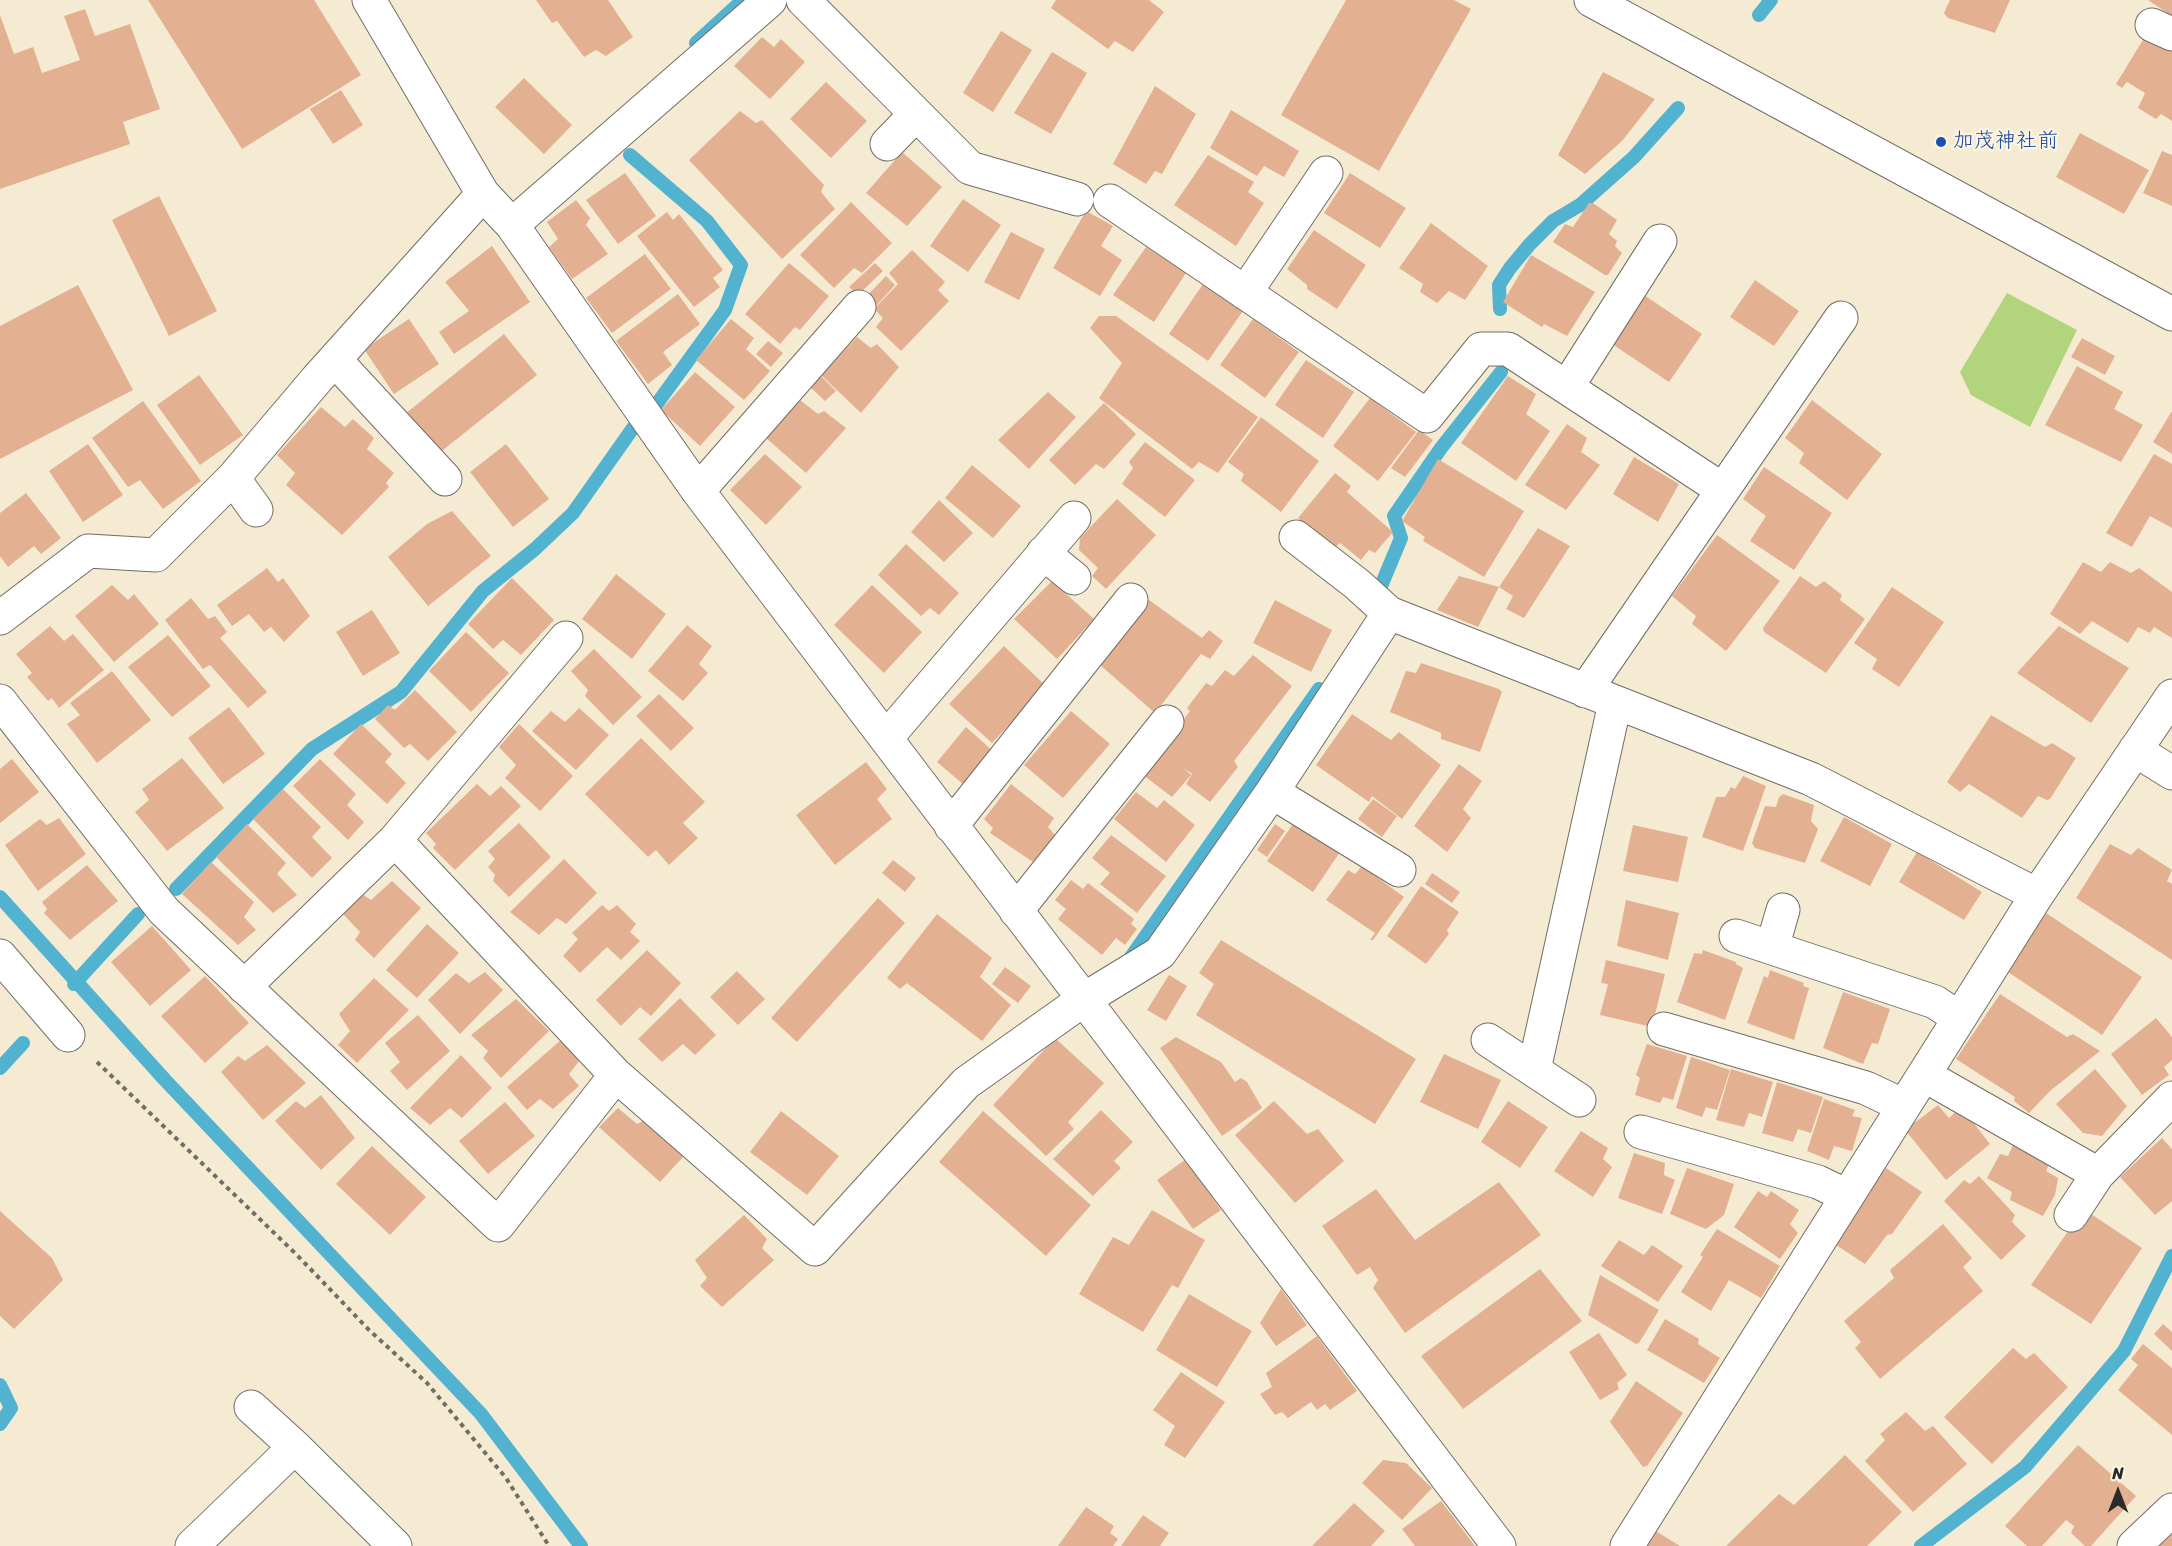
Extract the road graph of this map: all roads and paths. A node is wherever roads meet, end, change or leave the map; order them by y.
1 (369, 0) edge
2 (770, 0) edge
3 (803, 0) edge
4 (1612, 5) edge
5 (916, 114) junction
6 (887, 144) dead end
7 (1326, 173) dead end
8 (483, 194) junction
9 (1077, 199) dead end
10 (1110, 201) dead end
11 (512, 225) junction
12 (1660, 241) dead end
13 (1245, 293) junction
14 (859, 307) dead end
15 (2172, 314) edge
16 (1841, 318) dead end
17 (335, 360) junction
18 (1567, 387) junction
19 (233, 478) junction
20 (445, 478) dead end
21 (1723, 490) junction
22 (698, 491) junction
23 (256, 510) dead end
24 (1074, 518) dead end
25 (1296, 537) dead end
26 (1043, 553) junction
27 (1074, 579) dead end
28 (1131, 600) dead end
29 (1389, 613) junction
30 (0, 618) edge
31 (566, 638) dead end
32 (1585, 691) junction
33 (2172, 696) edge
34 (0, 701) edge
35 (1616, 703) junction
36 (1167, 722) dead end
37 (887, 737) junction
38 (2135, 750) junction
39 (2172, 773) edge
40 (1272, 792) junction
41 (951, 826) junction
42 (395, 840) junction
43 (1399, 870) dead end
44 (2037, 895) junction
45 (1783, 910) dead end
46 (1016, 911) junction
47 (1736, 936) dead end
48 (1772, 948) junction
49 (0, 956) edge
50 (244, 987) junction
51 (1083, 999) junction
52 (1959, 1018) junction
53 (1664, 1029) dead end
54 (68, 1035) joint
55 (1488, 1040) dead end
56 (1534, 1070) junction
57 (616, 1075) junction
58 (1924, 1075) junction
59 (2172, 1098) edge
60 (1579, 1100) dead end
61 (1904, 1106) junction
62 (1641, 1132) dead end
63 (2098, 1174) junction
64 (1847, 1196) junction
65 (2071, 1215) dead end
66 (251, 1407) dead end
67 (296, 1447) junction
68 (2172, 1510) edge
69 (192, 1546) edge
70 (395, 1546) edge
71 (549, 1546) edge
72 (1499, 1546) edge
73 (1627, 1546) edge
74 (2134, 1546) edge

1 - 8 street
2 - 11 street
3 - 5 street
4 - 15 street
5 - 6 street
5 - 9 street
7 - 13 street
8 - 11 street
8 - 17 street
10 - 13 street
11 - 22 street
12 - 18 street
13 - 18 street
14 - 22 street
16 - 21 street
17 - 19 street
17 - 20 street
18 - 21 street
19 - 23 street
19 - 30 street
21 - 32 street
22 - 37 street
24 - 26 street
25 - 29 street
26 - 27 street
26 - 37 street
28 - 41 street
29 - 32 street
29 - 40 street
31 - 42 street
32 - 35 street
33 - 38 street
34 - 50 street
35 - 44 street
35 - 56 street
36 - 46 street
37 - 41 street
38 - 39 street
38 - 44 street
40 - 43 street
40 - 51 street
41 - 46 street
42 - 50 street
42 - 57 street
44 - 52 street
45 - 48 street
46 - 51 street
47 - 48 street
48 - 52 street
49 - 54 street
50 - 57 street
51 - 57 street
51 - 72 street
52 - 58 street
53 - 61 street
54 - 71 path
55 - 56 street
56 - 60 street
58 - 61 street
58 - 63 street
59 - 63 street
61 - 64 street
62 - 64 street
63 - 65 street
64 - 73 street
66 - 67 street
67 - 69 street
67 - 70 street
68 - 74 street

